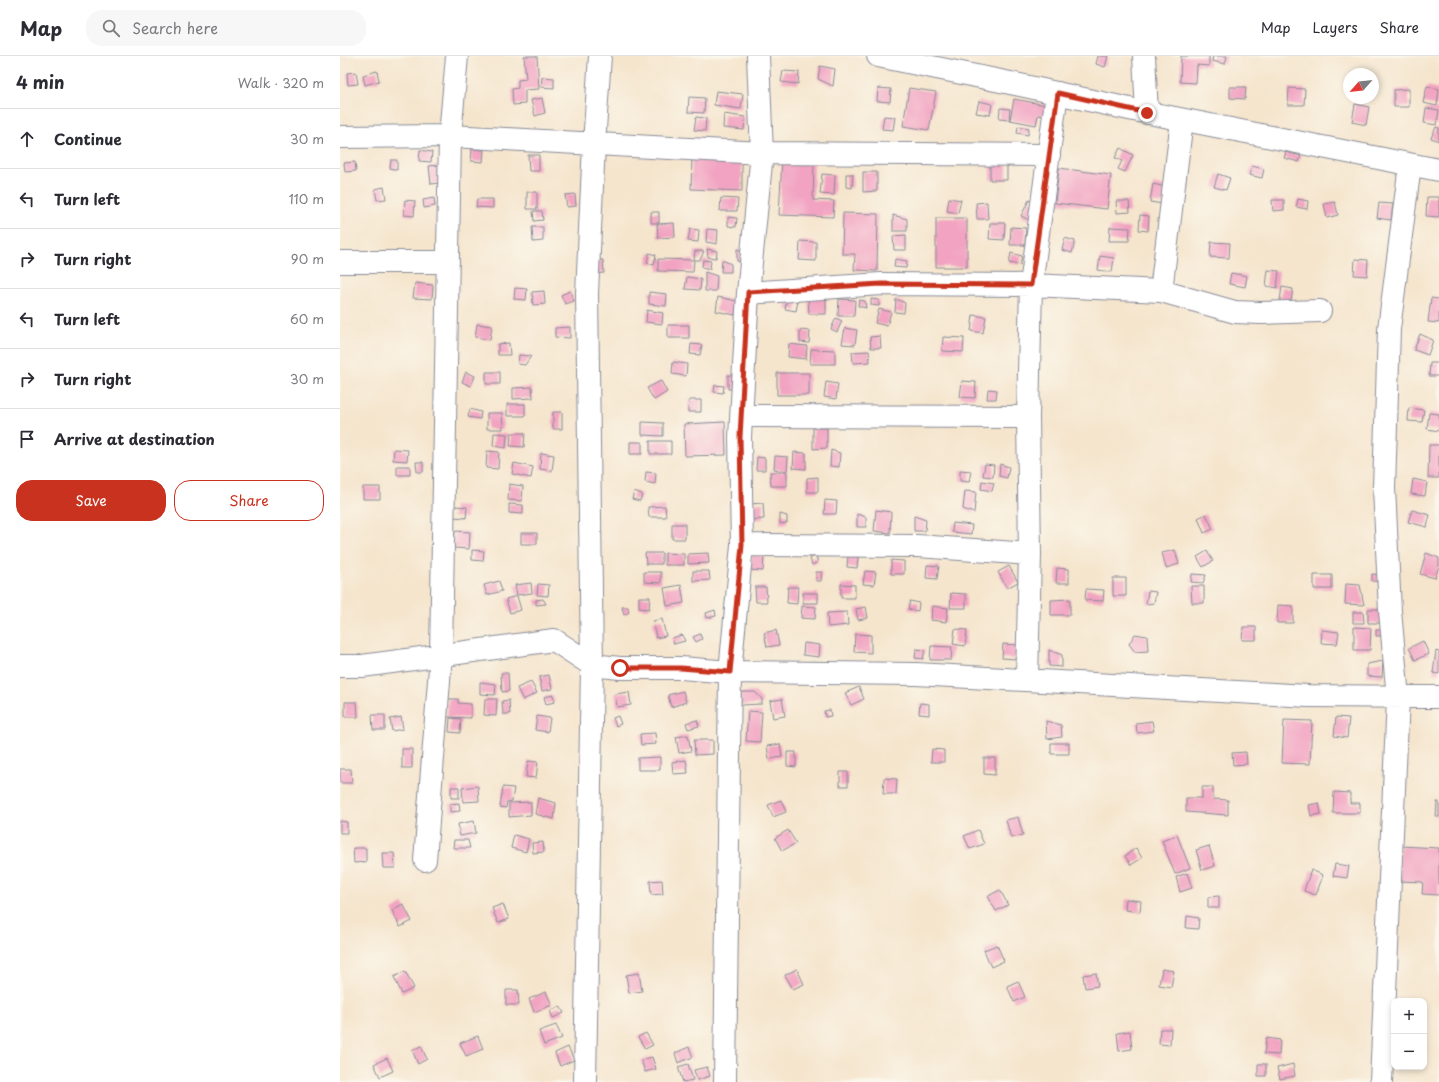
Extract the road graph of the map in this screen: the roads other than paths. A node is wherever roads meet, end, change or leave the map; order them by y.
1 (457, 56) edge
2 (600, 56) edge
3 (758, 56) edge
4 (878, 56) edge
5 (1144, 56) edge
6 (1058, 93) junction
7 (1147, 113) junction
8 (1182, 120) junction
9 (450, 136) junction
10 (340, 137) edge
11 (594, 144) junction
12 (762, 153) junction
13 (1049, 155) junction
14 (1410, 165) junction
15 (1439, 170) edge
16 (340, 262) edge
17 (448, 262) junction
18 (1031, 285) junction
19 (1161, 291) junction
20 (748, 292) junction
21 (1320, 310) dead end
22 (742, 416) junction
23 (1028, 417) junction
24 (742, 545) junction
25 (1030, 554) junction
26 (441, 655) junction
27 (592, 665) junction
28 (340, 666) edge
29 (730, 672) junction
30 (1027, 680) junction
31 (1439, 697) edge
32 (1398, 698) junction
33 (425, 860) dead end
34 (585, 1082) edge
35 (725, 1082) edge
36 (1381, 1082) edge

1 - 9 street
2 - 11 street
3 - 12 street
4 - 6 street
5 - 7 street
6 - 7 street
6 - 13 street
7 - 8 street
8 - 14 street
8 - 19 street
9 - 10 street
9 - 11 street
9 - 17 street
11 - 12 street
11 - 27 street
12 - 13 street
12 - 20 street
13 - 18 street
14 - 15 street
14 - 32 street
16 - 17 street
17 - 26 street
18 - 19 street
18 - 20 street
18 - 23 street
19 - 21 street
20 - 22 street
22 - 23 street
22 - 24 street
23 - 25 street
24 - 25 street
24 - 29 street
25 - 30 street
26 - 27 street
26 - 28 street
26 - 33 street
27 - 29 street
27 - 34 street
29 - 30 street
29 - 35 street
30 - 32 street
31 - 32 street
32 - 36 street

